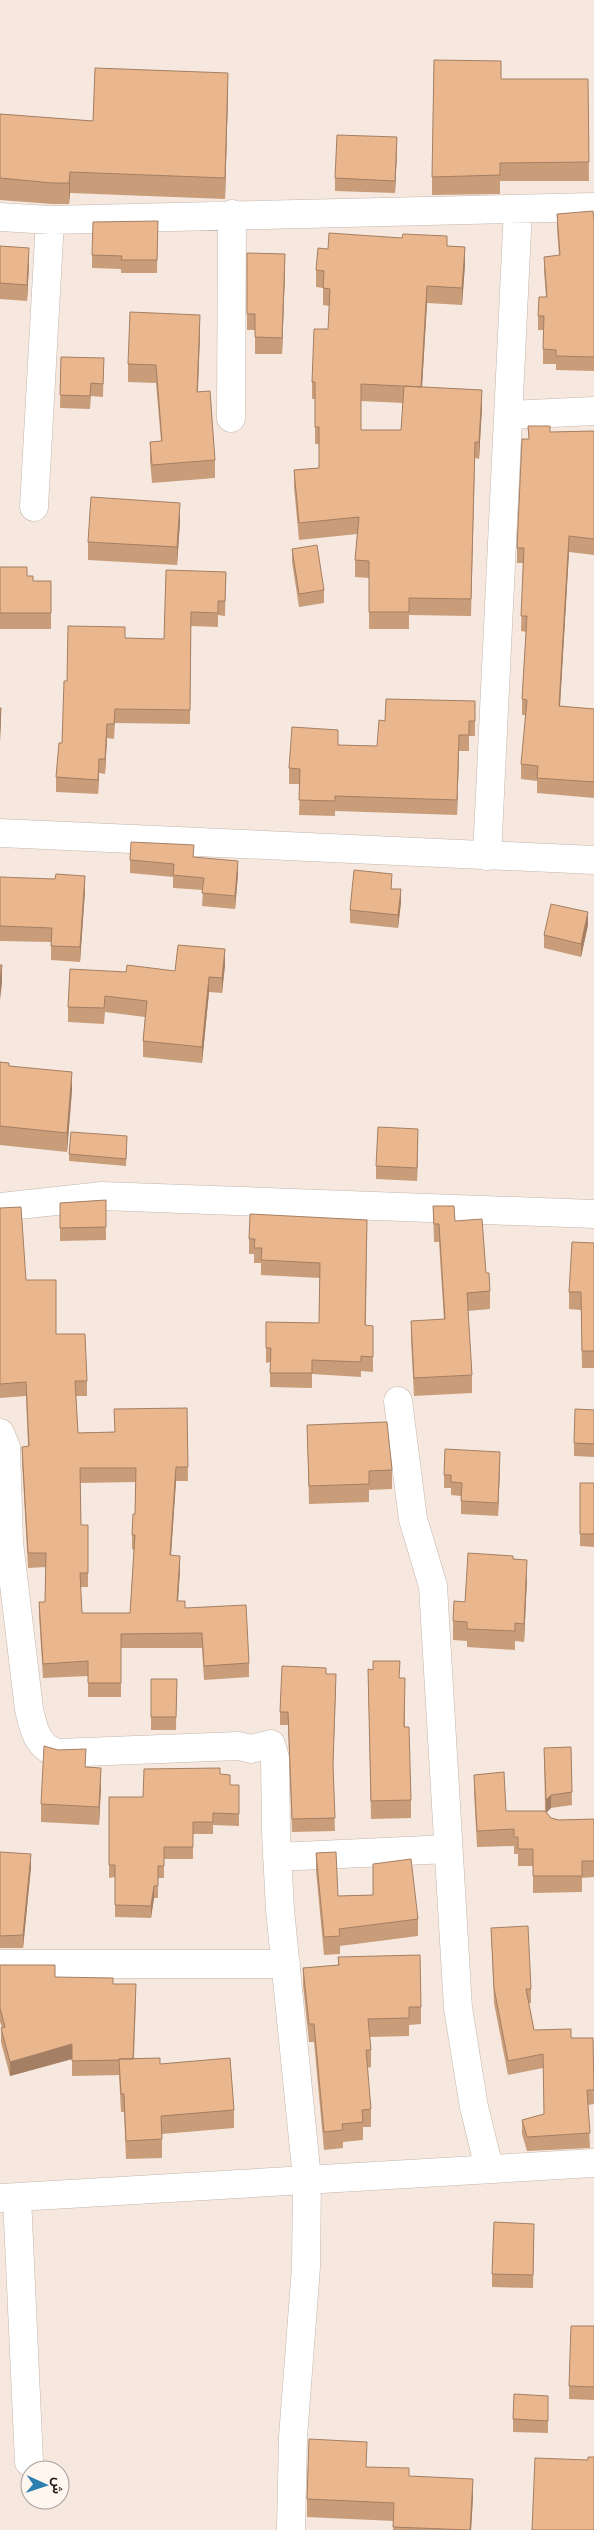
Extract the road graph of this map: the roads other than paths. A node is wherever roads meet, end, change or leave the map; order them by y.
1 (594, 207) edge
2 (518, 208) junction
3 (232, 214) junction
4 (0, 217) edge
5 (50, 220) junction
6 (594, 411) edge
7 (509, 415) junction
8 (231, 418) dead end
9 (34, 507) dead end
10 (0, 833) edge
11 (486, 856) junction
12 (594, 860) edge
13 (0, 1207) edge
14 (594, 1214) edge
15 (398, 1401) dead end
16 (0, 1433) edge
17 (448, 1849) junction
18 (277, 1857) junction
19 (0, 1964) edge
20 (286, 1964) junction
21 (594, 2163) edge
22 (489, 2168) junction
23 (307, 2179) junction
24 (9, 2198) edge
25 (29, 2460) edge
26 (290, 2530) edge

1 - 2 street
2 - 3 street
2 - 7 street
3 - 5 street
3 - 8 street
4 - 5 street
5 - 9 street
6 - 7 street
7 - 11 street
10 - 11 street
11 - 12 street
13 - 14 street
15 - 17 street
16 - 18 street
17 - 18 street
17 - 22 street
18 - 20 street
19 - 20 street
20 - 23 street
21 - 22 street
22 - 23 street
23 - 24 street
23 - 26 street
24 - 25 street

